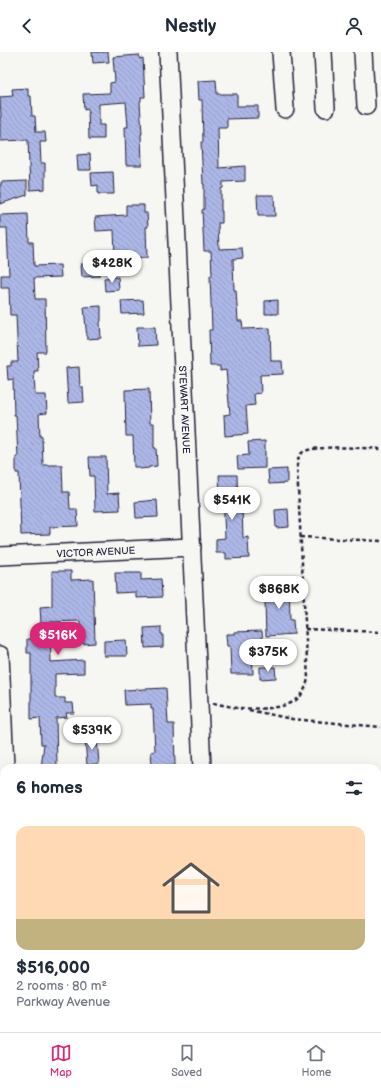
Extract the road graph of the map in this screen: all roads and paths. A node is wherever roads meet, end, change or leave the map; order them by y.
1 (168, 52) edge
2 (281, 52) edge
3 (323, 52) edge
4 (363, 52) edge
5 (366, 106) dead end
6 (326, 108) dead end
7 (285, 109) dead end
8 (381, 449) edge
9 (300, 537) junction
10 (381, 541) edge
11 (192, 548) junction
12 (0, 556) edge
13 (305, 629) junction
14 (381, 632) edge
15 (0, 655) edge
16 (199, 701) junction
17 (240, 708) junction
18 (381, 727) edge
19 (5, 764) edge
20 (202, 764) edge

1 - 11 street, STEWART AVENUE
2 - 7 street
3 - 6 street
4 - 5 street
8 - 9 path
9 - 10 path
9 - 13 path
11 - 12 street, VICTOR AVENUE
11 - 16 street, STEWART AVENUE
13 - 14 path
13 - 17 path
15 - 19 street
16 - 17 path
16 - 20 street, STEWART AVENUE
17 - 18 path

